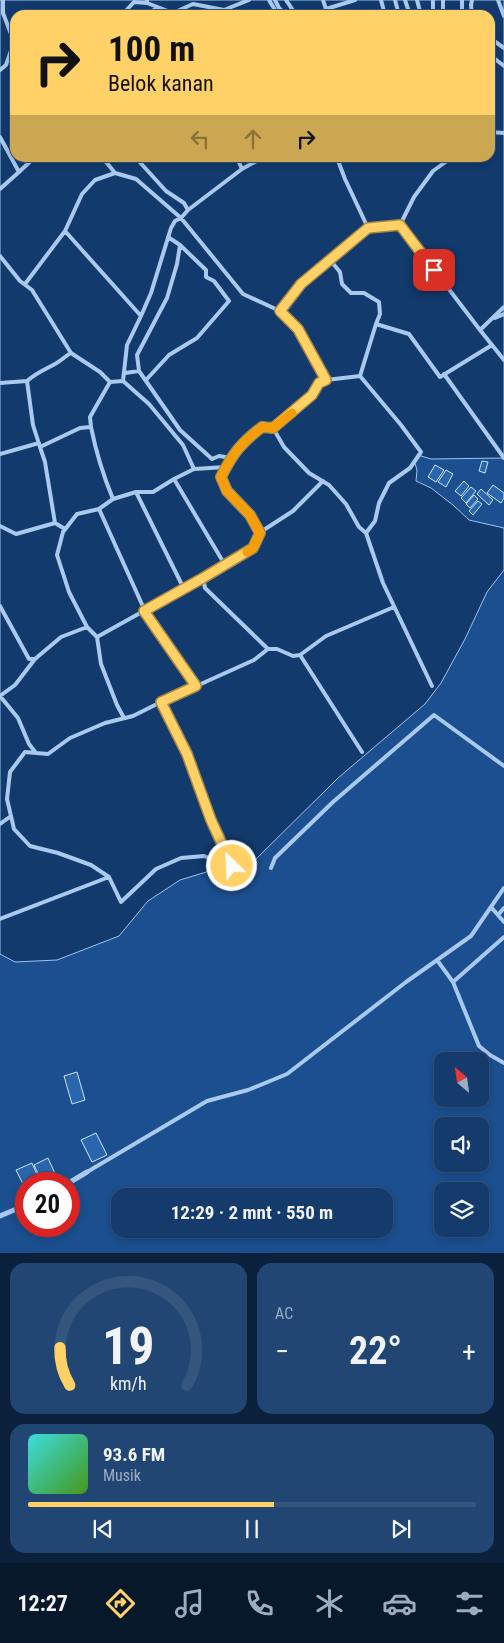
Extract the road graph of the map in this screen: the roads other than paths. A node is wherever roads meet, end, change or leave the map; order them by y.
1 (3, 0) edge
2 (249, 0) edge
3 (323, 0) edge
4 (335, 0) edge
5 (355, 0) edge
6 (498, 0) edge
7 (147, 2) edge
8 (154, 6) junction
9 (337, 6) junction
10 (127, 10) edge
11 (155, 10) edge
12 (165, 10) edge
13 (180, 10) edge
14 (224, 10) edge
15 (224, 10) edge
16 (504, 16) edge
17 (10, 31) edge
18 (10, 59) edge
19 (0, 70) edge
20 (0, 137) edge
21 (10, 155) edge
22 (14, 162) edge
23 (30, 162) edge
24 (106, 162) edge
25 (140, 162) edge
26 (239, 162) edge
27 (255, 162) edge
28 (339, 162) edge
29 (445, 162) edge
30 (242, 169) junction
31 (19, 172) junction
32 (115, 173) junction
33 (0, 189) edge
34 (188, 210) junction
35 (181, 218) junction
36 (400, 225) junction
37 (368, 228) junction
38 (65, 231) junction
39 (168, 237) junction
40 (180, 245) junction
41 (0, 256) edge
42 (330, 260) junction
43 (24, 284) junction
44 (504, 307) edge
45 (280, 311) junction
46 (504, 314) edge
47 (142, 316) junction
48 (490, 321) junction
49 (376, 324) junction
50 (480, 330) junction
51 (492, 345) junction
52 (71, 353) junction
53 (504, 360) edge
54 (139, 371) junction
55 (125, 374) junction
56 (444, 374) junction
57 (360, 376) junction
58 (146, 380) junction
59 (326, 380) junction
60 (27, 381) junction
61 (123, 381) junction
62 (110, 382) junction
63 (0, 383) edge
64 (91, 427) junction
65 (273, 428) junction
66 (40, 445) junction
67 (0, 454) edge
68 (230, 458) junction
69 (504, 458) edge
70 (226, 467) junction
71 (194, 468) junction
72 (174, 479) junction
73 (323, 481) junction
74 (136, 492) junction
75 (113, 499) junction
76 (98, 508) junction
77 (56, 523) junction
78 (0, 526) edge
79 (65, 529) junction
80 (260, 533) junction
81 (366, 533) junction
82 (225, 565) junction
83 (203, 578) junction
84 (184, 589) junction
85 (0, 606) edge
86 (394, 606) junction
87 (144, 611) junction
88 (87, 627) junction
89 (97, 637) junction
90 (268, 649) junction
91 (300, 655) junction
92 (35, 659) junction
93 (196, 686) junction
94 (432, 686) dead end
95 (0, 696) edge
96 (161, 702) junction
97 (124, 718) junction
98 (362, 752) dead end
99 (36, 753) junction
100 (504, 766) edge
101 (11, 816) junction
102 (0, 824) edge
103 (271, 868) dead end
104 (109, 877) junction
105 (504, 888) edge
106 (491, 907) junction
107 (504, 908) edge
108 (498, 915) junction
109 (0, 918) edge
110 (504, 922) edge
111 (503, 940) edge
112 (437, 960) junction
113 (453, 982) junction
114 (504, 1063) edge
115 (88, 1172) joint
116 (80, 1177) edge
117 (15, 1210) edge
118 (0, 1216) edge

1 - 17 lane
2 - 15 lane
3 - 9 lane
4 - 9 lane
5 - 9 lane
6 - 16 lane
7 - 8 lane
7 - 10 lane
8 - 11 lane
8 - 12 lane
13 - 14 lane
18 - 19 lane
20 - 21 lane
22 - 31 lane
23 - 31 lane
24 - 32 lane
25 - 34 lane
26 - 30 lane
27 - 30 lane
28 - 37 lane
29 - 36 lane
30 - 34 lane
31 - 33 lane
32 - 35 lane
32 - 38 lane
34 - 35 lane
35 - 39 lane
35 - 45 lane
36 - 37 lane
36 - 50 lane
37 - 42 lane
38 - 43 lane
38 - 47 lane
39 - 40 lane
39 - 47 lane
40 - 54 lane
40 - 58 lane
41 - 43 lane
42 - 45 lane
42 - 49 lane
43 - 52 lane
44 - 48 lane
45 - 59 lane
46 - 48 lane
47 - 55 lane
48 - 50 lane
49 - 56 lane
49 - 57 lane
50 - 51 lane
51 - 53 lane
51 - 56 lane
52 - 60 lane
52 - 62 lane
54 - 55 lane
54 - 58 lane
55 - 61 lane
56 - 69 lane
57 - 59 lane
57 - 81 lane
58 - 68 lane
59 - 65 lane
60 - 63 lane
60 - 66 lane
61 - 62 lane
61 - 71 lane
62 - 64 lane
64 - 66 lane
64 - 75 lane
65 - 68 lane
65 - 73 lane
66 - 67 lane
66 - 77 lane
68 - 70 lane
70 - 71 lane
70 - 80 lane
71 - 72 lane
72 - 74 lane
72 - 82 lane
73 - 80 lane
73 - 81 lane
74 - 75 lane
74 - 84 lane
75 - 76 lane
76 - 79 lane
76 - 87 lane
77 - 78 lane
77 - 79 lane
79 - 88 lane
80 - 82 lane
81 - 86 lane
82 - 83 lane
83 - 84 lane
83 - 90 lane
84 - 87 lane
85 - 92 lane
86 - 91 lane
86 - 94 lane
87 - 89 lane
87 - 93 lane
88 - 89 lane
88 - 92 lane
89 - 97 lane
90 - 91 lane
90 - 93 lane
91 - 98 lane
92 - 95 lane
93 - 96 lane
95 - 99 lane
96 - 97 lane
96 - 104 lane
97 - 99 lane
99 - 101 lane
100 - 103 lane
101 - 102 lane
101 - 104 lane
104 - 109 lane
105 - 106 lane
106 - 108 lane
106 - 112 lane
107 - 108 lane
108 - 110 lane
111 - 113 lane
112 - 113 lane
112 - 115 lane
113 - 114 lane
115 - 116 street
117 - 118 street

